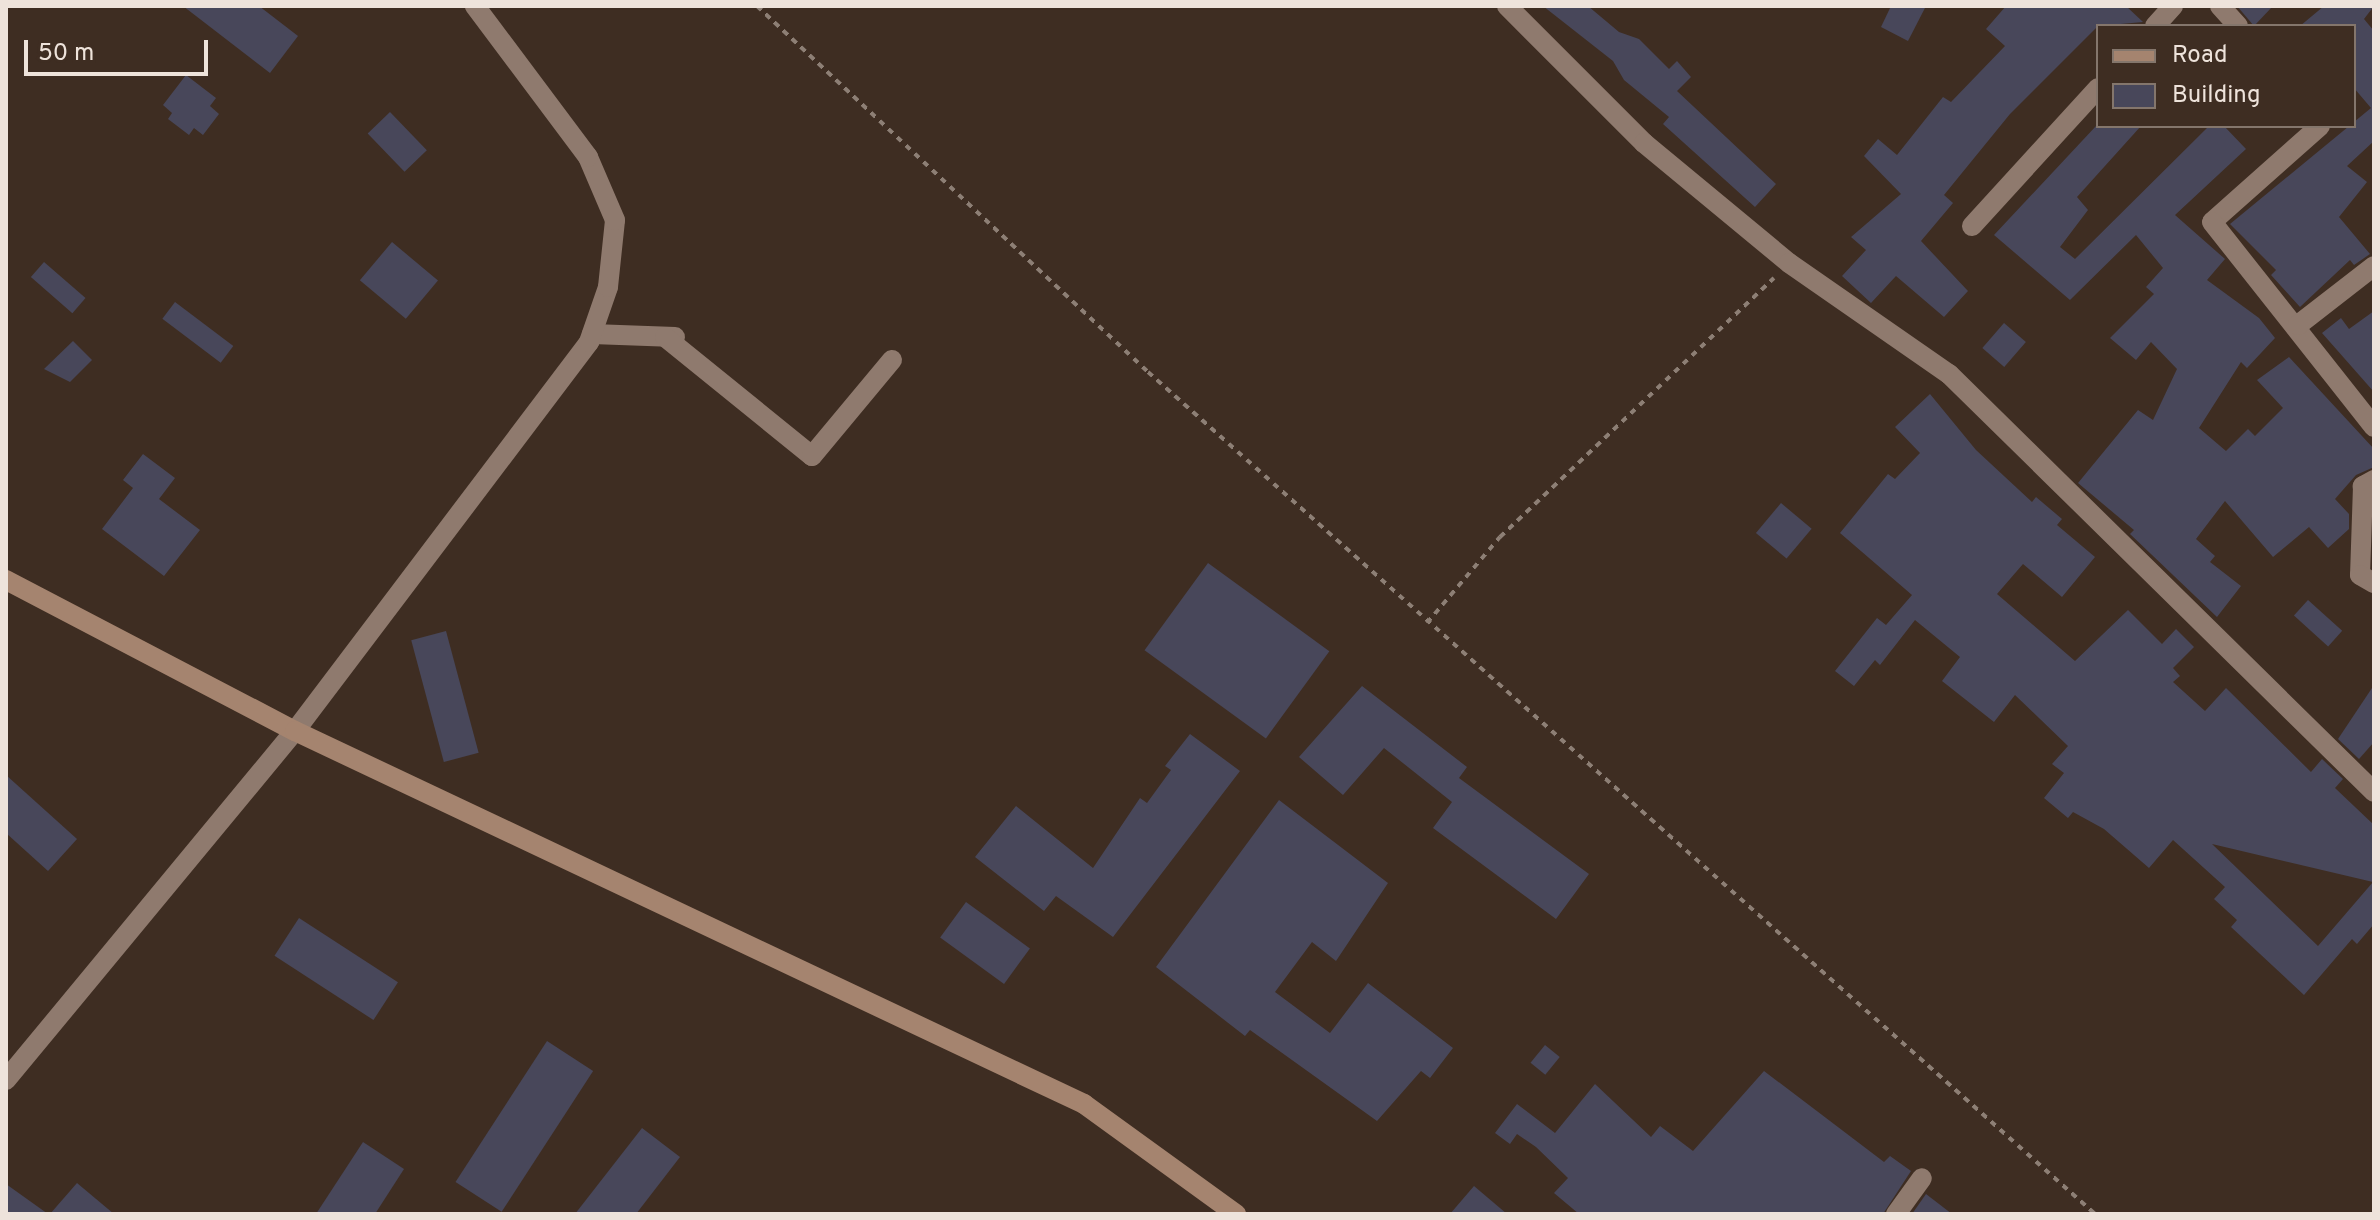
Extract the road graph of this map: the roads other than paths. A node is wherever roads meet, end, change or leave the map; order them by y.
1 (475, 6) edge
2 (1507, 6) edge
3 (2173, 6) edge
4 (2220, 6) edge
5 (2157, 24) edge
6 (2236, 24) edge
7 (2096, 90) edge
8 (2318, 128) edge
9 (1972, 226) dead end
10 (2374, 266) edge
11 (2298, 325) junction
12 (592, 334) junction
13 (892, 360) dead end
14 (2374, 427) edge
15 (2374, 480) edge
16 (6, 580) edge
17 (2374, 583) edge
18 (295, 731) junction
19 (2374, 792) edge
20 (6, 1080) edge
21 (1922, 1178) dead end
22 (1236, 1214) edge
23 (1896, 1214) edge

1 - 12 street
2 - 19 street
3 - 5 street
4 - 6 street
7 - 9 street
8 - 11 street
10 - 11 street
11 - 14 street
12 - 13 street
12 - 18 street
15 - 17 street
16 - 18 street
18 - 20 street
18 - 22 street
21 - 23 street

